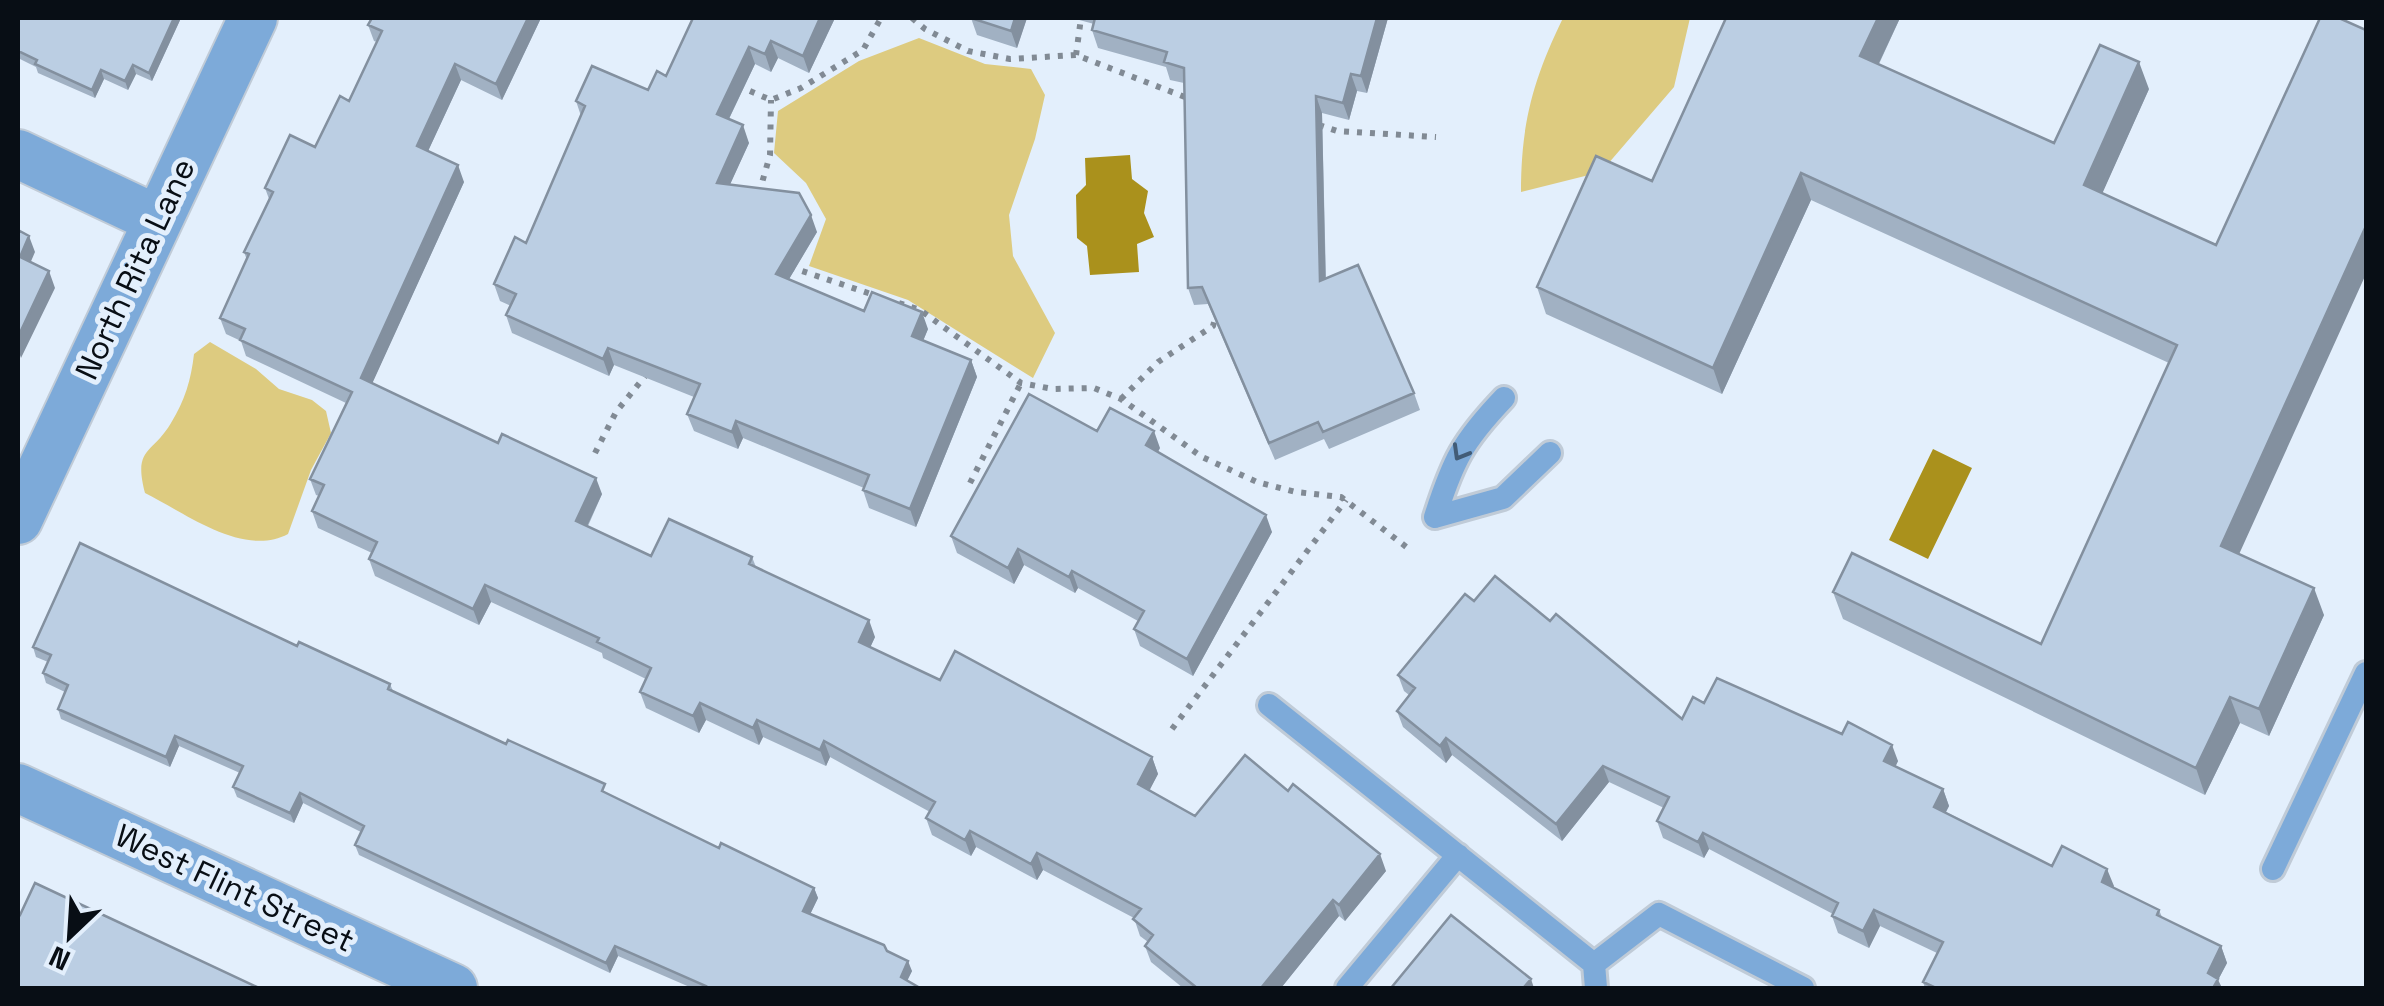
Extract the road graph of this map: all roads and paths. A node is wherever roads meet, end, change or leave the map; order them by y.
1 (252, 18) edge
2 (881, 18) edge
3 (912, 18) edge
4 (1081, 18) edge
5 (1076, 54) junction
6 (725, 80) edge
7 (771, 100) junction
8 (1205, 105) edge
9 (1307, 120) edge
10 (1436, 137) dead end
11 (18, 154) edge
12 (756, 203) edge
13 (158, 220) junction
14 (776, 256) edge
15 (1218, 304) edge
16 (660, 356) edge
17 (1021, 383) junction
18 (1504, 398) dead end
19 (1121, 399) junction
20 (595, 453) dead end
21 (1550, 454) dead end
22 (970, 483) dead end
23 (1346, 500) junction
24 (18, 520) edge
25 (1409, 550) dead end
26 (2366, 672) edge
27 (1269, 705) dead end
28 (1172, 729) dead end
29 (18, 788) edge
30 (1458, 855) junction
31 (2273, 869) dead end
32 (1594, 964) junction
33 (453, 988) edge
34 (1347, 988) edge
35 (1596, 988) edge
36 (1803, 988) edge

1 - 13 street, North Rita Lane
2 - 7 path
3 - 5 path
4 - 5 path
5 - 8 path
6 - 7 path
7 - 12 path
9 - 10 path
11 - 13 street
13 - 24 street, North Rita Lane
14 - 17 path
15 - 19 path
16 - 20 path
17 - 19 path
17 - 22 path
18 -> 21 lane
19 - 23 path
23 - 25 path
23 - 28 path
26 - 31 lane
27 - 30 lane
29 - 33 street, West Flint Street
30 - 32 lane
30 - 34 lane
32 - 35 lane
32 - 36 lane

